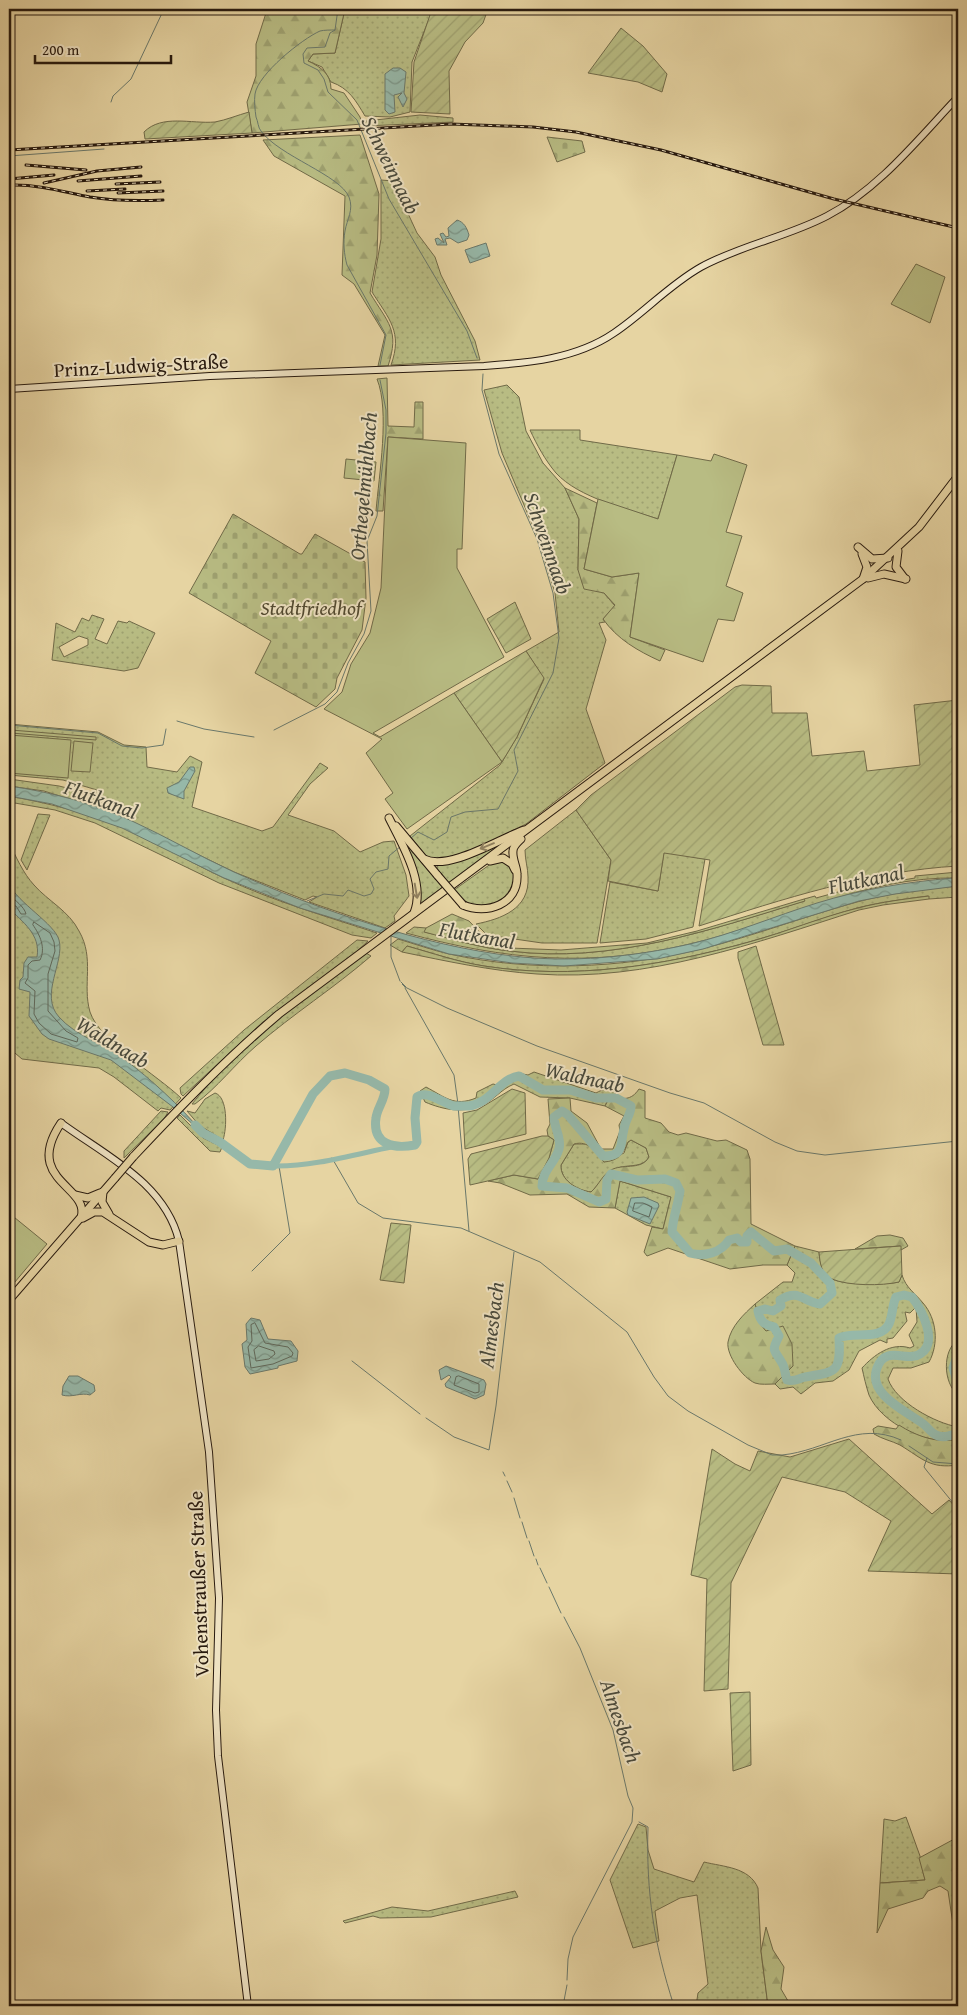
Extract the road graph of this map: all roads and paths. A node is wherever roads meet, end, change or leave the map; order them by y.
1 (958, 98) edge
2 (9, 389) edge
3 (958, 476) edge
4 (901, 546) junction
5 (891, 556) junction
6 (863, 580) junction
7 (389, 818) dead end
8 (532, 828) junction
9 (398, 832) junction
10 (424, 859) junction
11 (478, 867) junction
12 (517, 875) junction
13 (414, 914) junction
14 (61, 1123) joint
15 (103, 1192) junction
16 (75, 1195) junction
17 (109, 1214) junction
18 (81, 1219) junction
19 (180, 1241) junction
20 (9, 1300) edge
21 (248, 2006) edge

1 - 2 main road, Prinz-Ludwig-Straße
3 - 4 main road
4 - 5 main road
4 - 6 main road
5 - 6 main road
5 - 6 main road
6 - 8 main road
7 - 9 main road
8 -> 10 main road
8 - 11 main road
8 - 12 main road
9 - 10 main road
9 -> 13 main road
10 - 12 main road, bridge
11 - 12 main road
11 - 13 main road
13 - 15 main road, bridge
14 - 16 main road
14 - 19 main road, Vohenstraußer Straße
15 - 16 main road
15 - 17 main road
15 - 18 main road
16 - 18 main road
17 - 18 main road
17 - 19 main road
18 - 20 main road
19 - 21 main road, Vohenstraußer Straße

